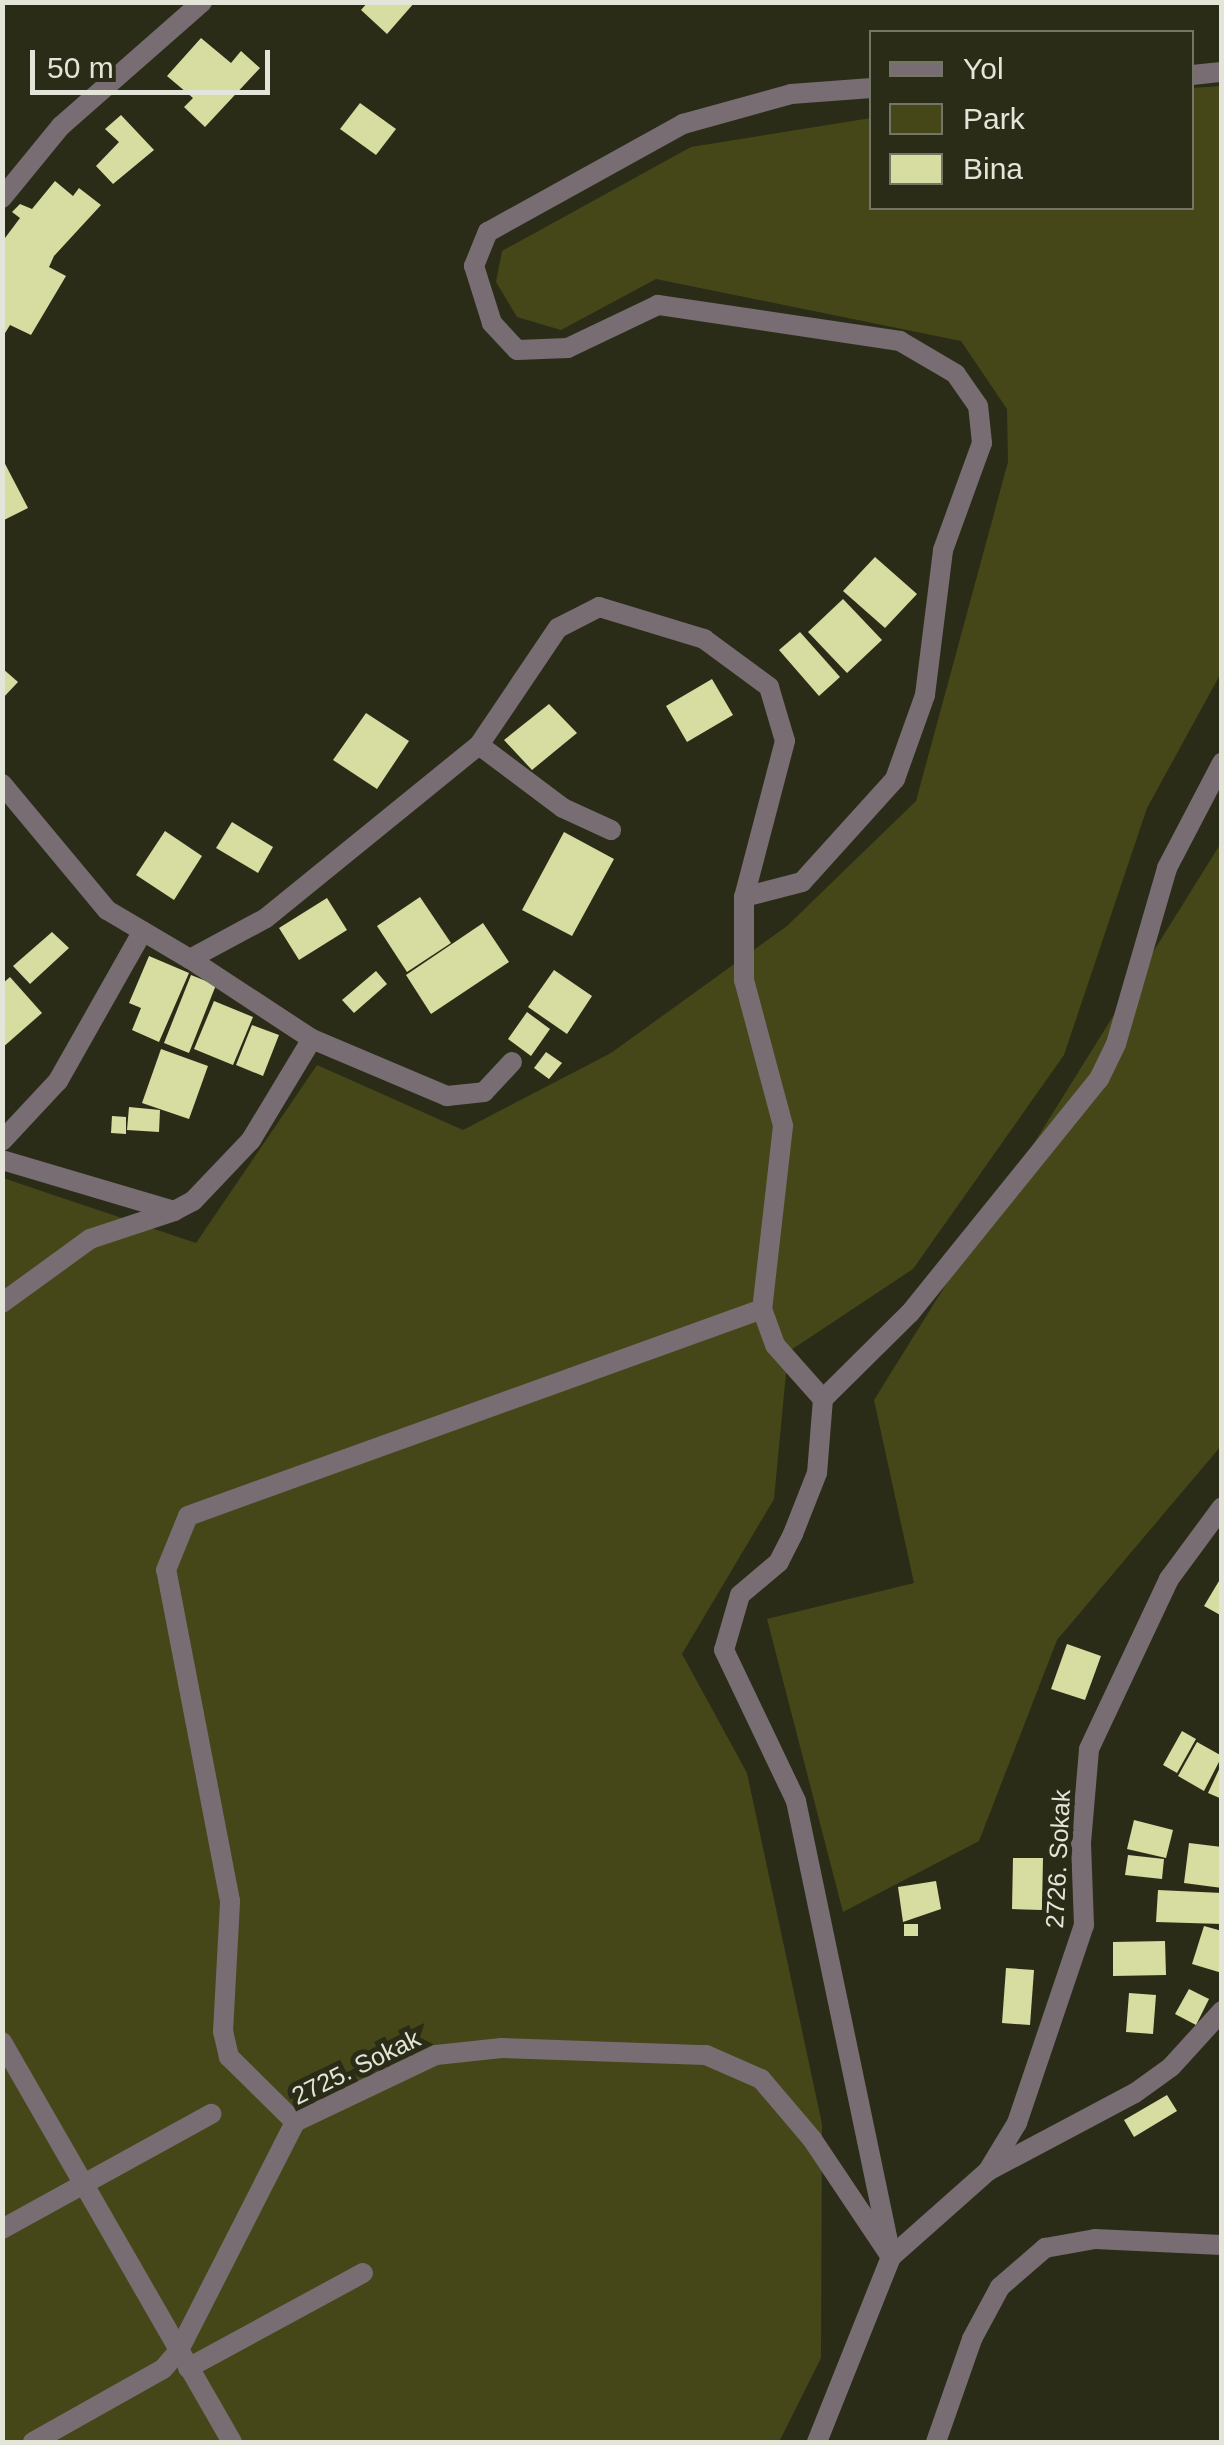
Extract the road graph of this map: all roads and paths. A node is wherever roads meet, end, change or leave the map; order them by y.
1 (192, 7) edge
2 (1222, 72) edge
3 (1194, 76) edge
4 (869, 88) edge
5 (2, 198) edge
6 (479, 745) junction
7 (1222, 763) edge
8 (2, 784) edge
9 (611, 830) dead end
10 (744, 898) junction
11 (143, 932) junction
12 (190, 958) junction
13 (312, 1040) junction
14 (512, 1062) dead end
15 (2, 1142) edge
16 (2, 1160) edge
17 (174, 1210) junction
18 (2, 1303) edge
19 (762, 1309) junction
20 (823, 1399) junction
21 (1222, 1506) edge
22 (1222, 2011) edge
23 (2, 2042) edge
24 (211, 2114) dead end
25 (296, 2122) junction
26 (988, 2171) junction
27 (84, 2183) junction
28 (2, 2228) edge
29 (1222, 2246) edge
30 (891, 2257) junction
31 (363, 2273) dead end
32 (183, 2360) junction
33 (33, 2442) edge
34 (232, 2442) edge
35 (817, 2442) edge
36 (936, 2442) edge

1 - 5 street
2 - 3 street
4 - 10 street
6 - 9 street
6 - 10 street
6 - 12 street
7 - 20 street
8 - 11 street
10 - 19 street
11 - 12 street
11 - 15 street
12 - 13 street
13 - 14 street
13 - 17 street
16 - 17 street
17 - 18 street
19 - 20 street
19 - 25 street
20 - 30 street
21 - 26 street, 2726. Sokak
22 - 26 street, 2726. Sokak
23 - 27 street
24 - 27 street
25 - 30 street, 2725. Sokak
25 - 32 street, 2725. Sokak
26 - 30 street, 2726. Sokak
27 - 28 street
27 - 32 street
29 - 36 street
30 - 35 street, 2726. Sokak
31 - 32 street
32 - 33 street, 2725. Sokak
32 - 34 street

